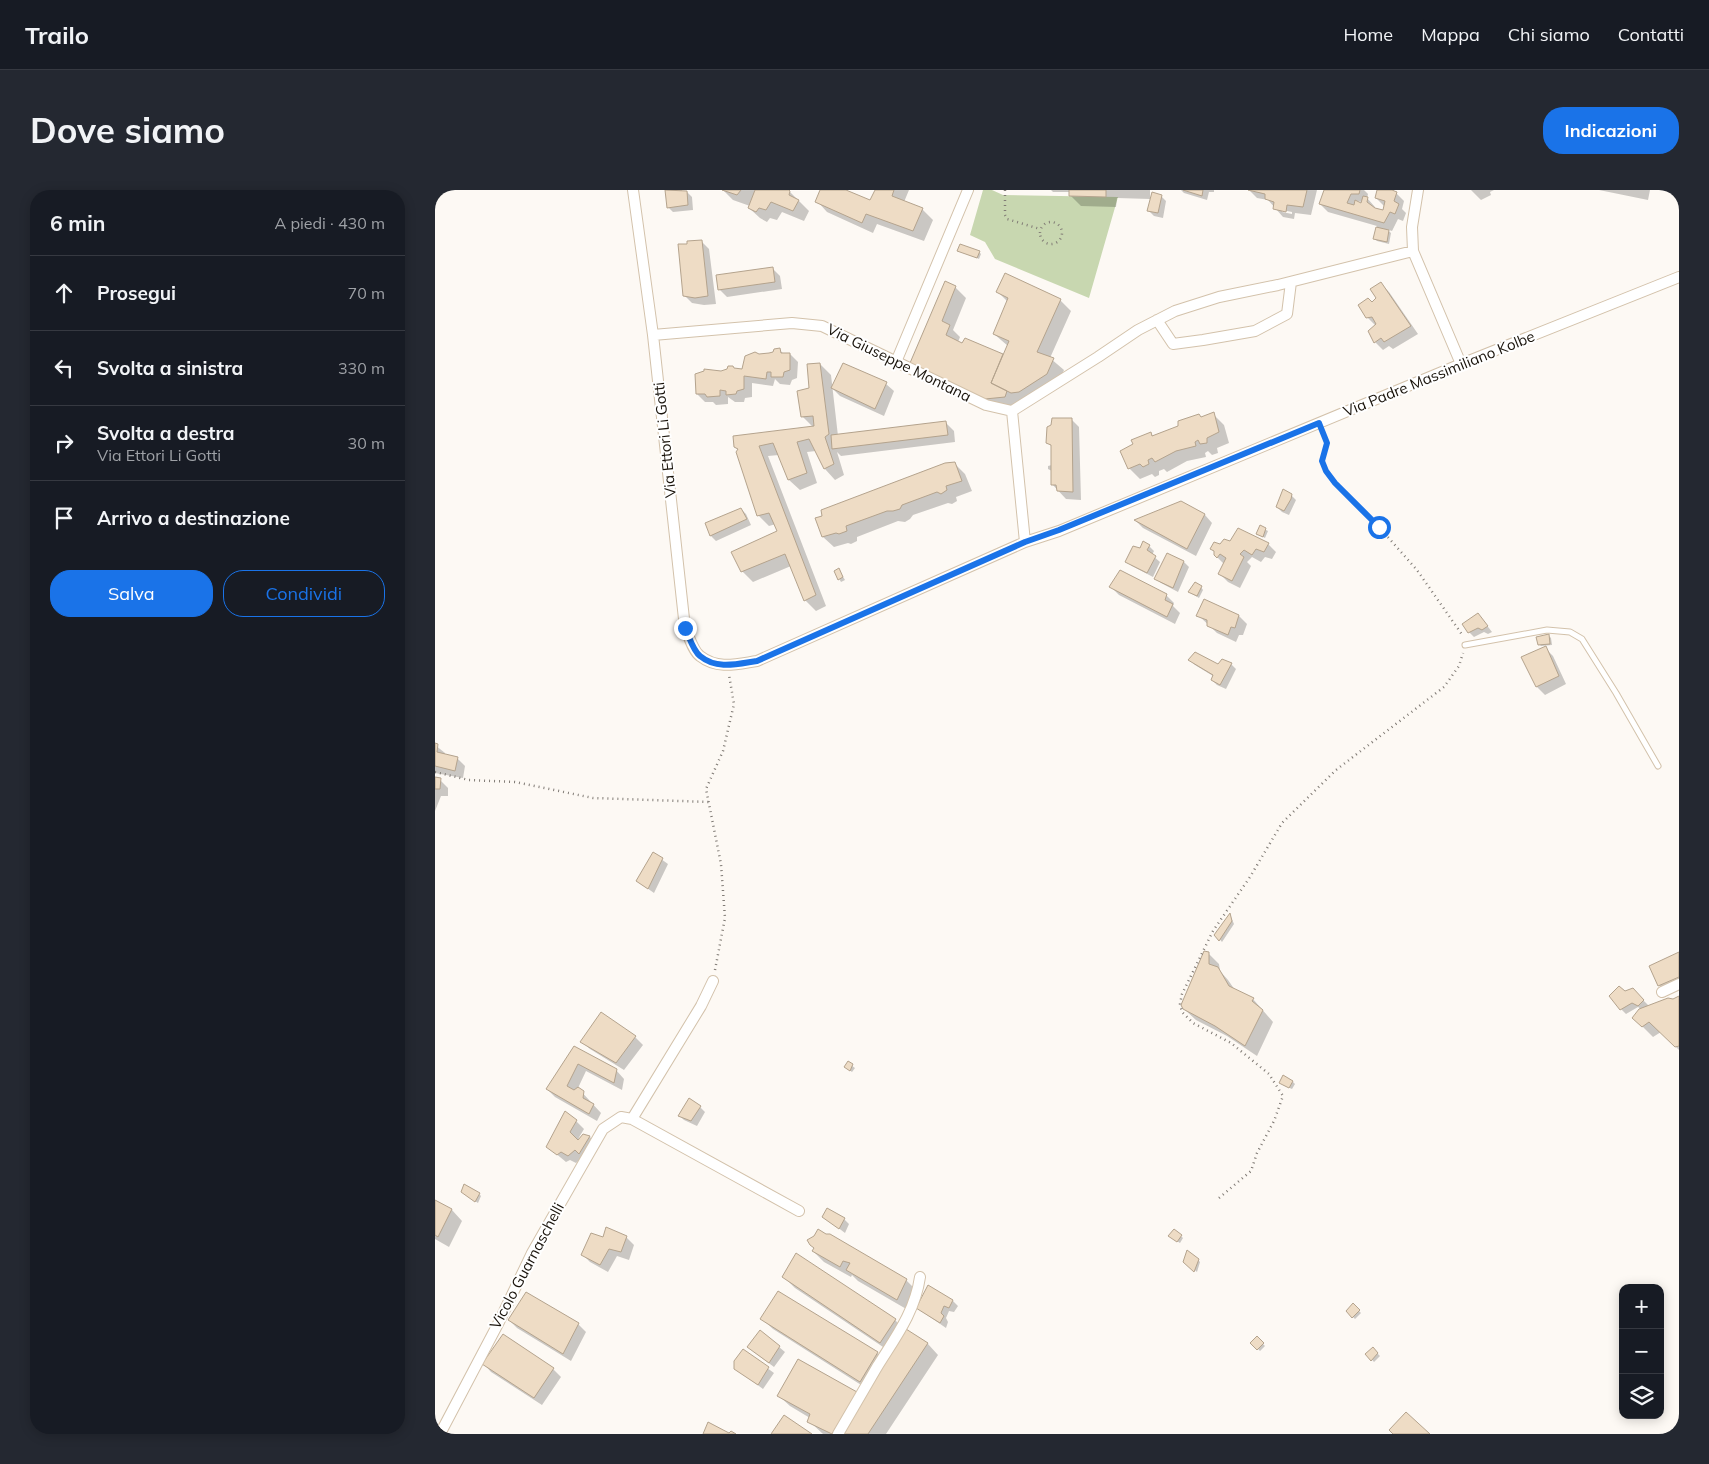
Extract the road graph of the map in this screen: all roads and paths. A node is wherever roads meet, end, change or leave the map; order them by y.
1 (633, 190) edge
2 (968, 190) edge
3 (1005, 190) edge
4 (1418, 190) edge
5 (1040, 229) junction
6 (1413, 251) junction
7 (1679, 277) edge
8 (1291, 282) junction
9 (1157, 320) junction
10 (653, 335) junction
11 (896, 362) junction
12 (1461, 364) junction
13 (1013, 411) junction
14 (1319, 423) junction
15 (1025, 542) junction
16 (1465, 645) junction
17 (728, 666) junction
18 (1658, 766) dead end
19 (435, 772) edge
20 (709, 802) junction
21 (713, 981) joint
22 (1679, 984) edge
23 (1662, 992) dead end
24 (632, 1119) junction
25 (1219, 1198) dead end
26 (799, 1211) dead end
27 (920, 1277) dead end
28 (440, 1434) edge
29 (838, 1434) edge

1 - 10 street, Via Ettori Li Gotti
2 - 11 street
3 - 5 path
4 - 6 street
5 - 5 path
6 - 8 street
6 - 12 street
7 - 12 street, Via Padre Massimiliano Kolbe
8 - 9 street
8 - 9 street
9 - 13 street
10 - 11 street, Via Giuseppe Montana
10 - 17 street, Via Ettori Li Gotti
11 - 13 street, Via Giuseppe Montana
12 - 14 street, Via Padre Massimiliano Kolbe
13 - 15 street
14 - 15 street, Via Padre Massimiliano Kolbe
14 - 16 path
15 - 17 street, Via Padre Massimiliano Kolbe
16 - 18 lane
16 - 25 path
17 - 20 path
19 - 20 path
20 - 21 path
21 - 24 street
22 - 23 street
24 - 26 street
24 - 28 street, Vicolo Guarnaschelli
27 - 29 street

